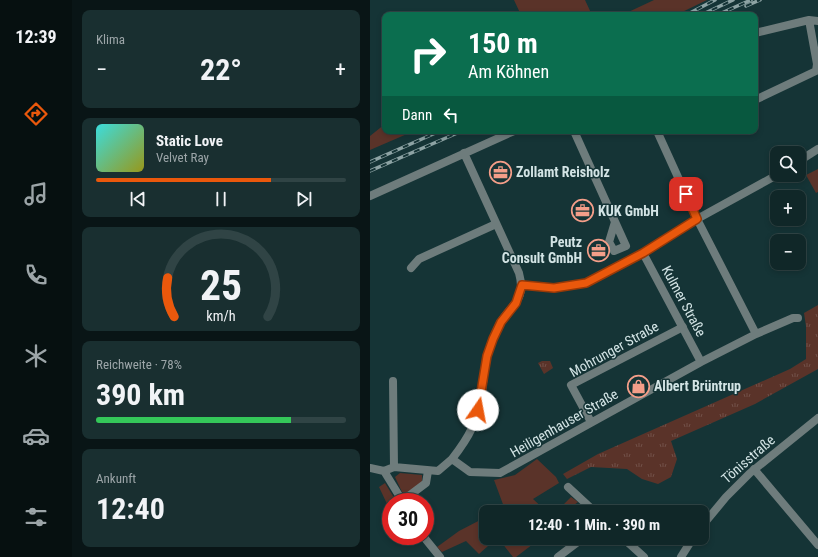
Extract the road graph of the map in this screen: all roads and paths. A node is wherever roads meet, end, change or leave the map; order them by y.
1 (818, 14) edge
2 (809, 20) junction
3 (818, 21) edge
4 (758, 32) edge
5 (758, 99) edge
6 (507, 134) edge
7 (575, 134) edge
8 (658, 134) edge
9 (818, 149) edge
10 (464, 153) junction
11 (806, 157) edge
12 (770, 179) edge
13 (370, 196) edge
14 (697, 219) junction
15 (615, 222) dead end
16 (496, 224) junction
17 (643, 253) junction
18 (411, 268) dead end
19 (522, 285) junction
20 (798, 318) dead end
21 (683, 327) junction
22 (756, 334) junction
23 (701, 362) junction
24 (393, 381) dead end
25 (818, 418) edge
26 (591, 422) junction
27 (452, 459) junction
28 (370, 468) edge
29 (394, 468) junction
30 (754, 468) junction
31 (384, 471) junction
32 (428, 471) junction
33 (568, 487) dead end
34 (397, 493) edge
35 (413, 493) edge
36 (587, 505) edge
37 (709, 518) edge
38 (430, 545) edge
39 (574, 545) edge
40 (631, 545) edge
41 (689, 545) edge
42 (818, 545) edge
43 (440, 557) edge
44 (558, 557) edge
45 (644, 557) edge
46 (681, 557) edge

1 - 2 street
2 - 3 street
2 - 4 street
2 - 5 street
6 - 10 street
7 - 15 street
8 - 14 street
9 - 11 street
10 - 13 street
10 - 16 street
12 - 14 street
14 - 17 street
14 - 22 street
16 - 18 street
16 - 19 street
17 - 19 street
17 - 21 street, Kulmer Straße
19 - 27 street
20 - 22 street, Heiligenhauser Straße
21 - 23 street, Kulmer Straße
21 - 26 street, Mohrunger Straße
22 - 23 street, Heiligenhauser Straße
23 - 26 street, Heiligenhauser Straße
24 - 29 street
25 - 30 street, Tönisstraße
26 - 27 street, Heiligenhauser Straße
27 - 32 street
28 - 31 street
29 - 31 street
29 - 32 street
30 - 37 street, Tönisstraße
30 - 42 street
31 - 34 street
32 - 35 street
33 - 36 street
38 - 43 street
39 - 44 street
40 - 45 street
41 - 46 street

